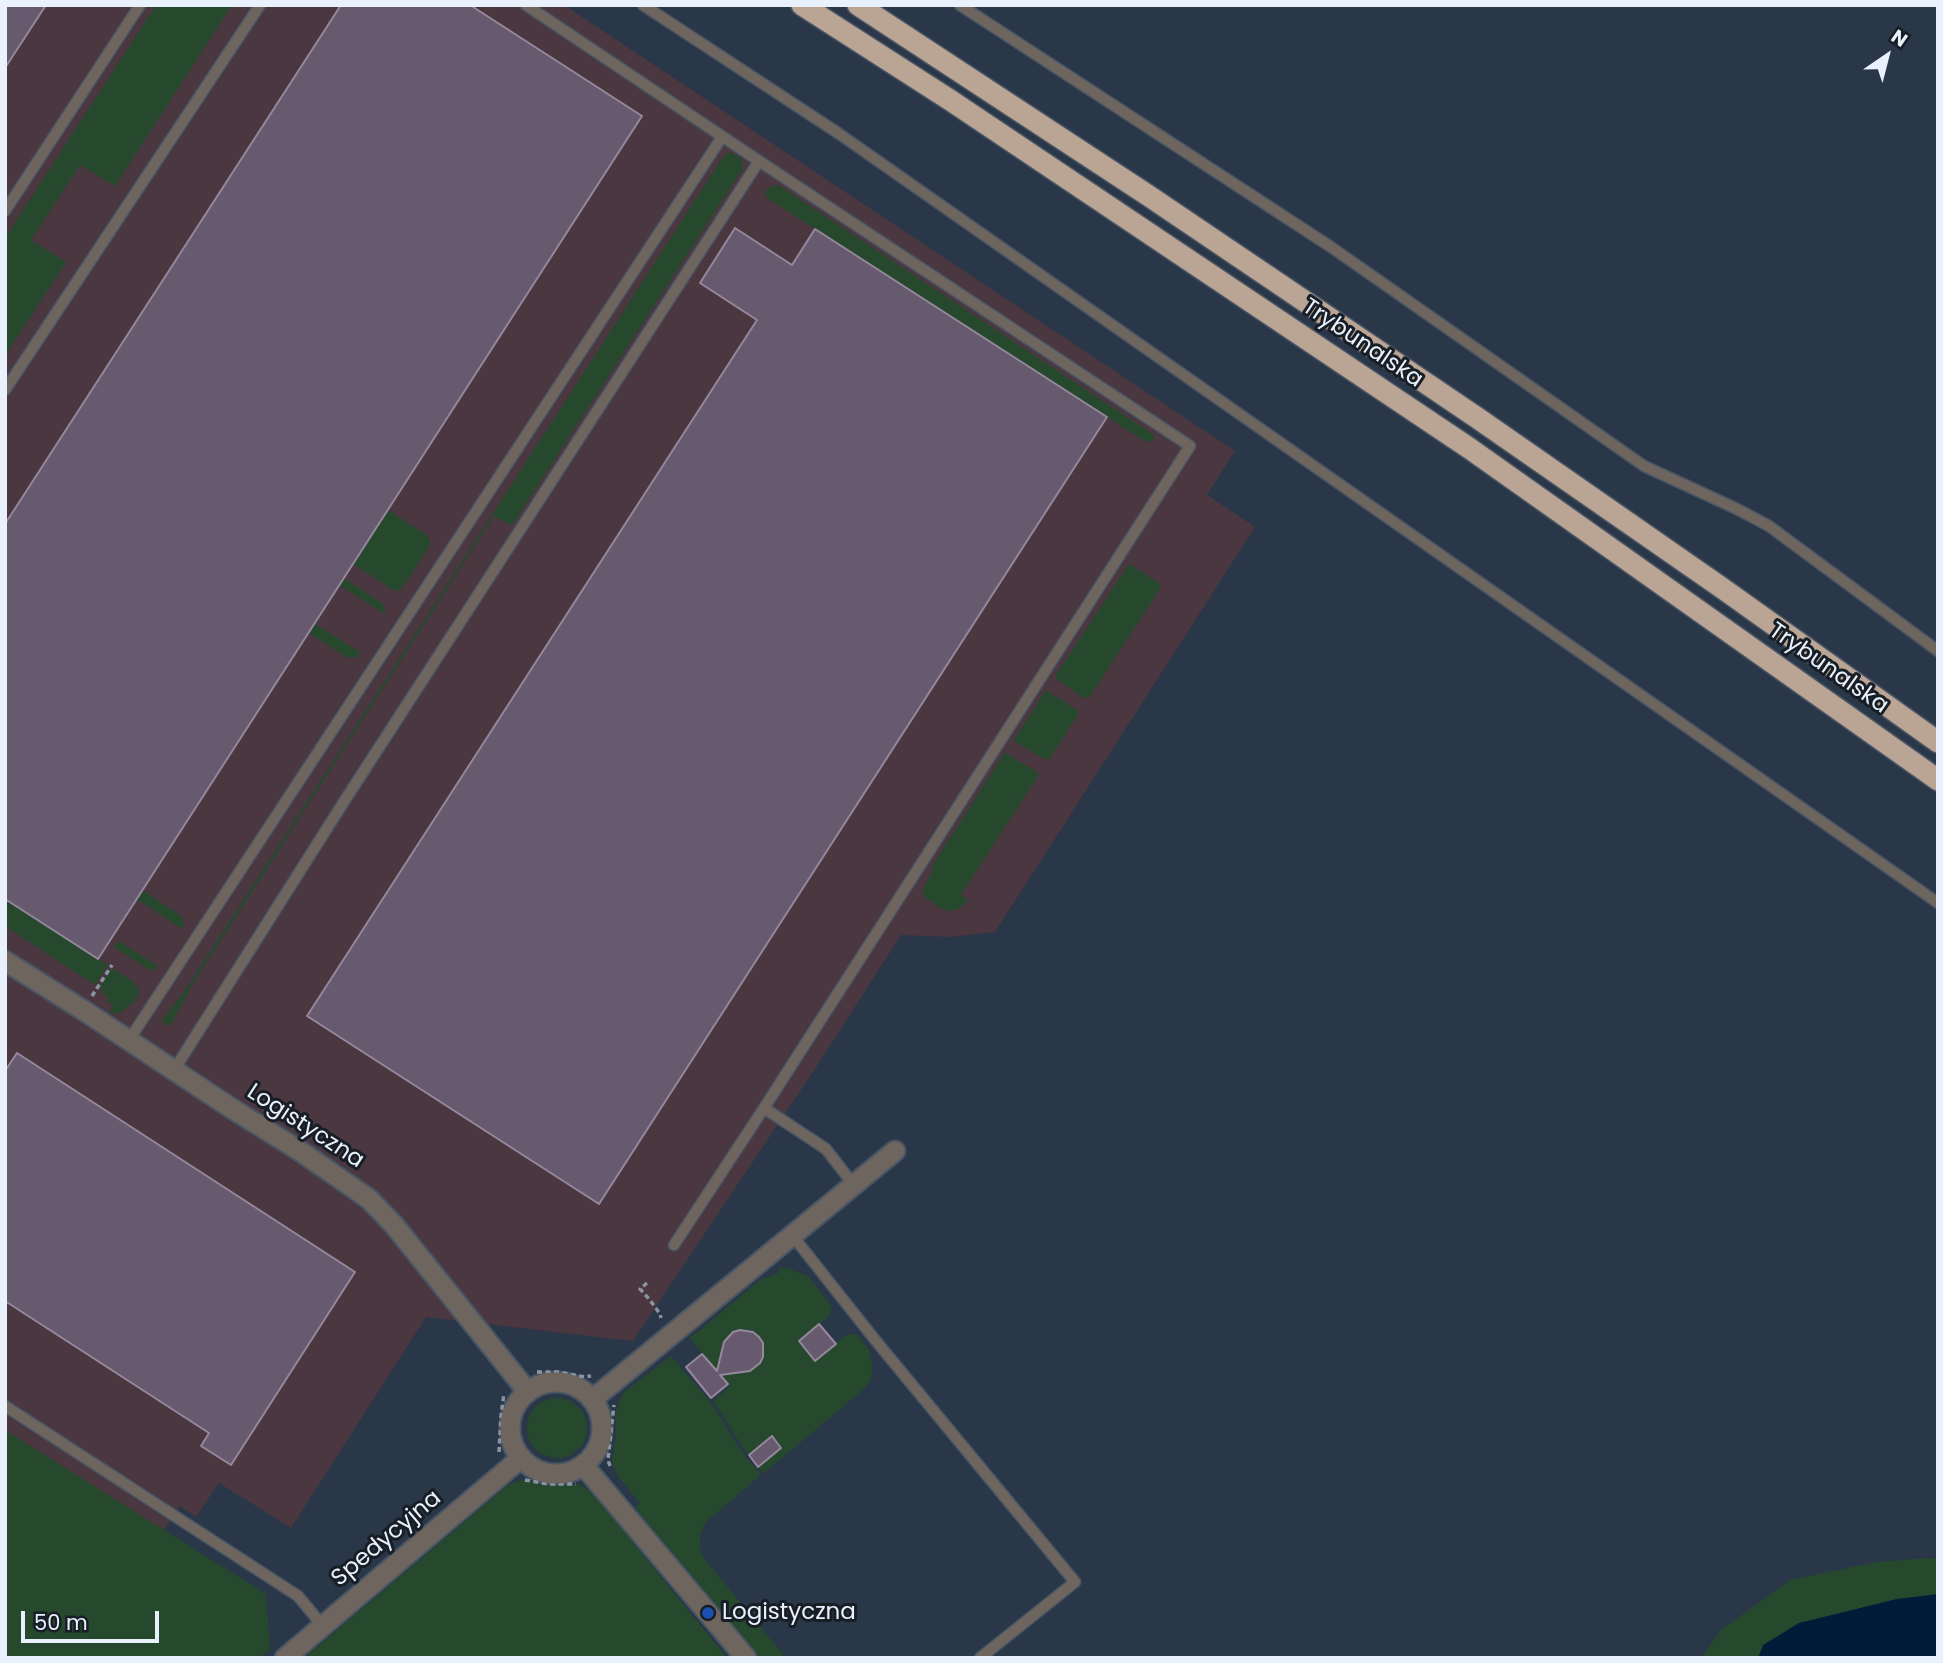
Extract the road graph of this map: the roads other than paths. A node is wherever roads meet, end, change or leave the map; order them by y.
1 (140, 5) edge
2 (260, 5) edge
3 (526, 5) edge
4 (643, 5) edge
5 (802, 5) edge
6 (858, 5) edge
7 (960, 5) edge
8 (722, 137) junction
9 (759, 161) junction
10 (5, 211) edge
11 (5, 390) edge
12 (1938, 650) edge
13 (1938, 742) edge
14 (1938, 780) edge
15 (1938, 903) edge
16 (6, 965) edge
17 (129, 1040) junction
18 (174, 1070) junction
19 (764, 1108) junction
20 (895, 1151) dead end
21 (853, 1184) junction
22 (792, 1235) junction
23 (674, 1245) dead end
24 (528, 1392) junction
25 (593, 1399) junction
26 (5, 1406) edge
27 (521, 1458) junction
28 (584, 1465) junction
29 (323, 1625) junction
30 (285, 1658) edge
31 (746, 1658) edge
32 (980, 1658) edge

1 - 10 lane
2 - 11 lane
3 - 8 lane
4 - 15 lane
5 - 14 highway, Trybunalska
6 - 13 highway, Trybunalska
7 - 12 lane
8 - 9 lane
8 - 17 lane
9 - 18 lane
9 - 19 lane
16 - 17 street, Logistyczna
17 - 18 street, Logistyczna
18 - 24 street, Logistyczna
19 - 21 lane
19 - 23 lane
20 - 21 street
21 - 22 street
22 - 25 street
22 - 32 lane
24 - 25 street
24 - 27 street
25 - 28 street
26 - 29 lane
27 - 28 street
27 - 29 street, Spedycyjna
28 - 31 street
29 - 30 street, Spedycyjna

